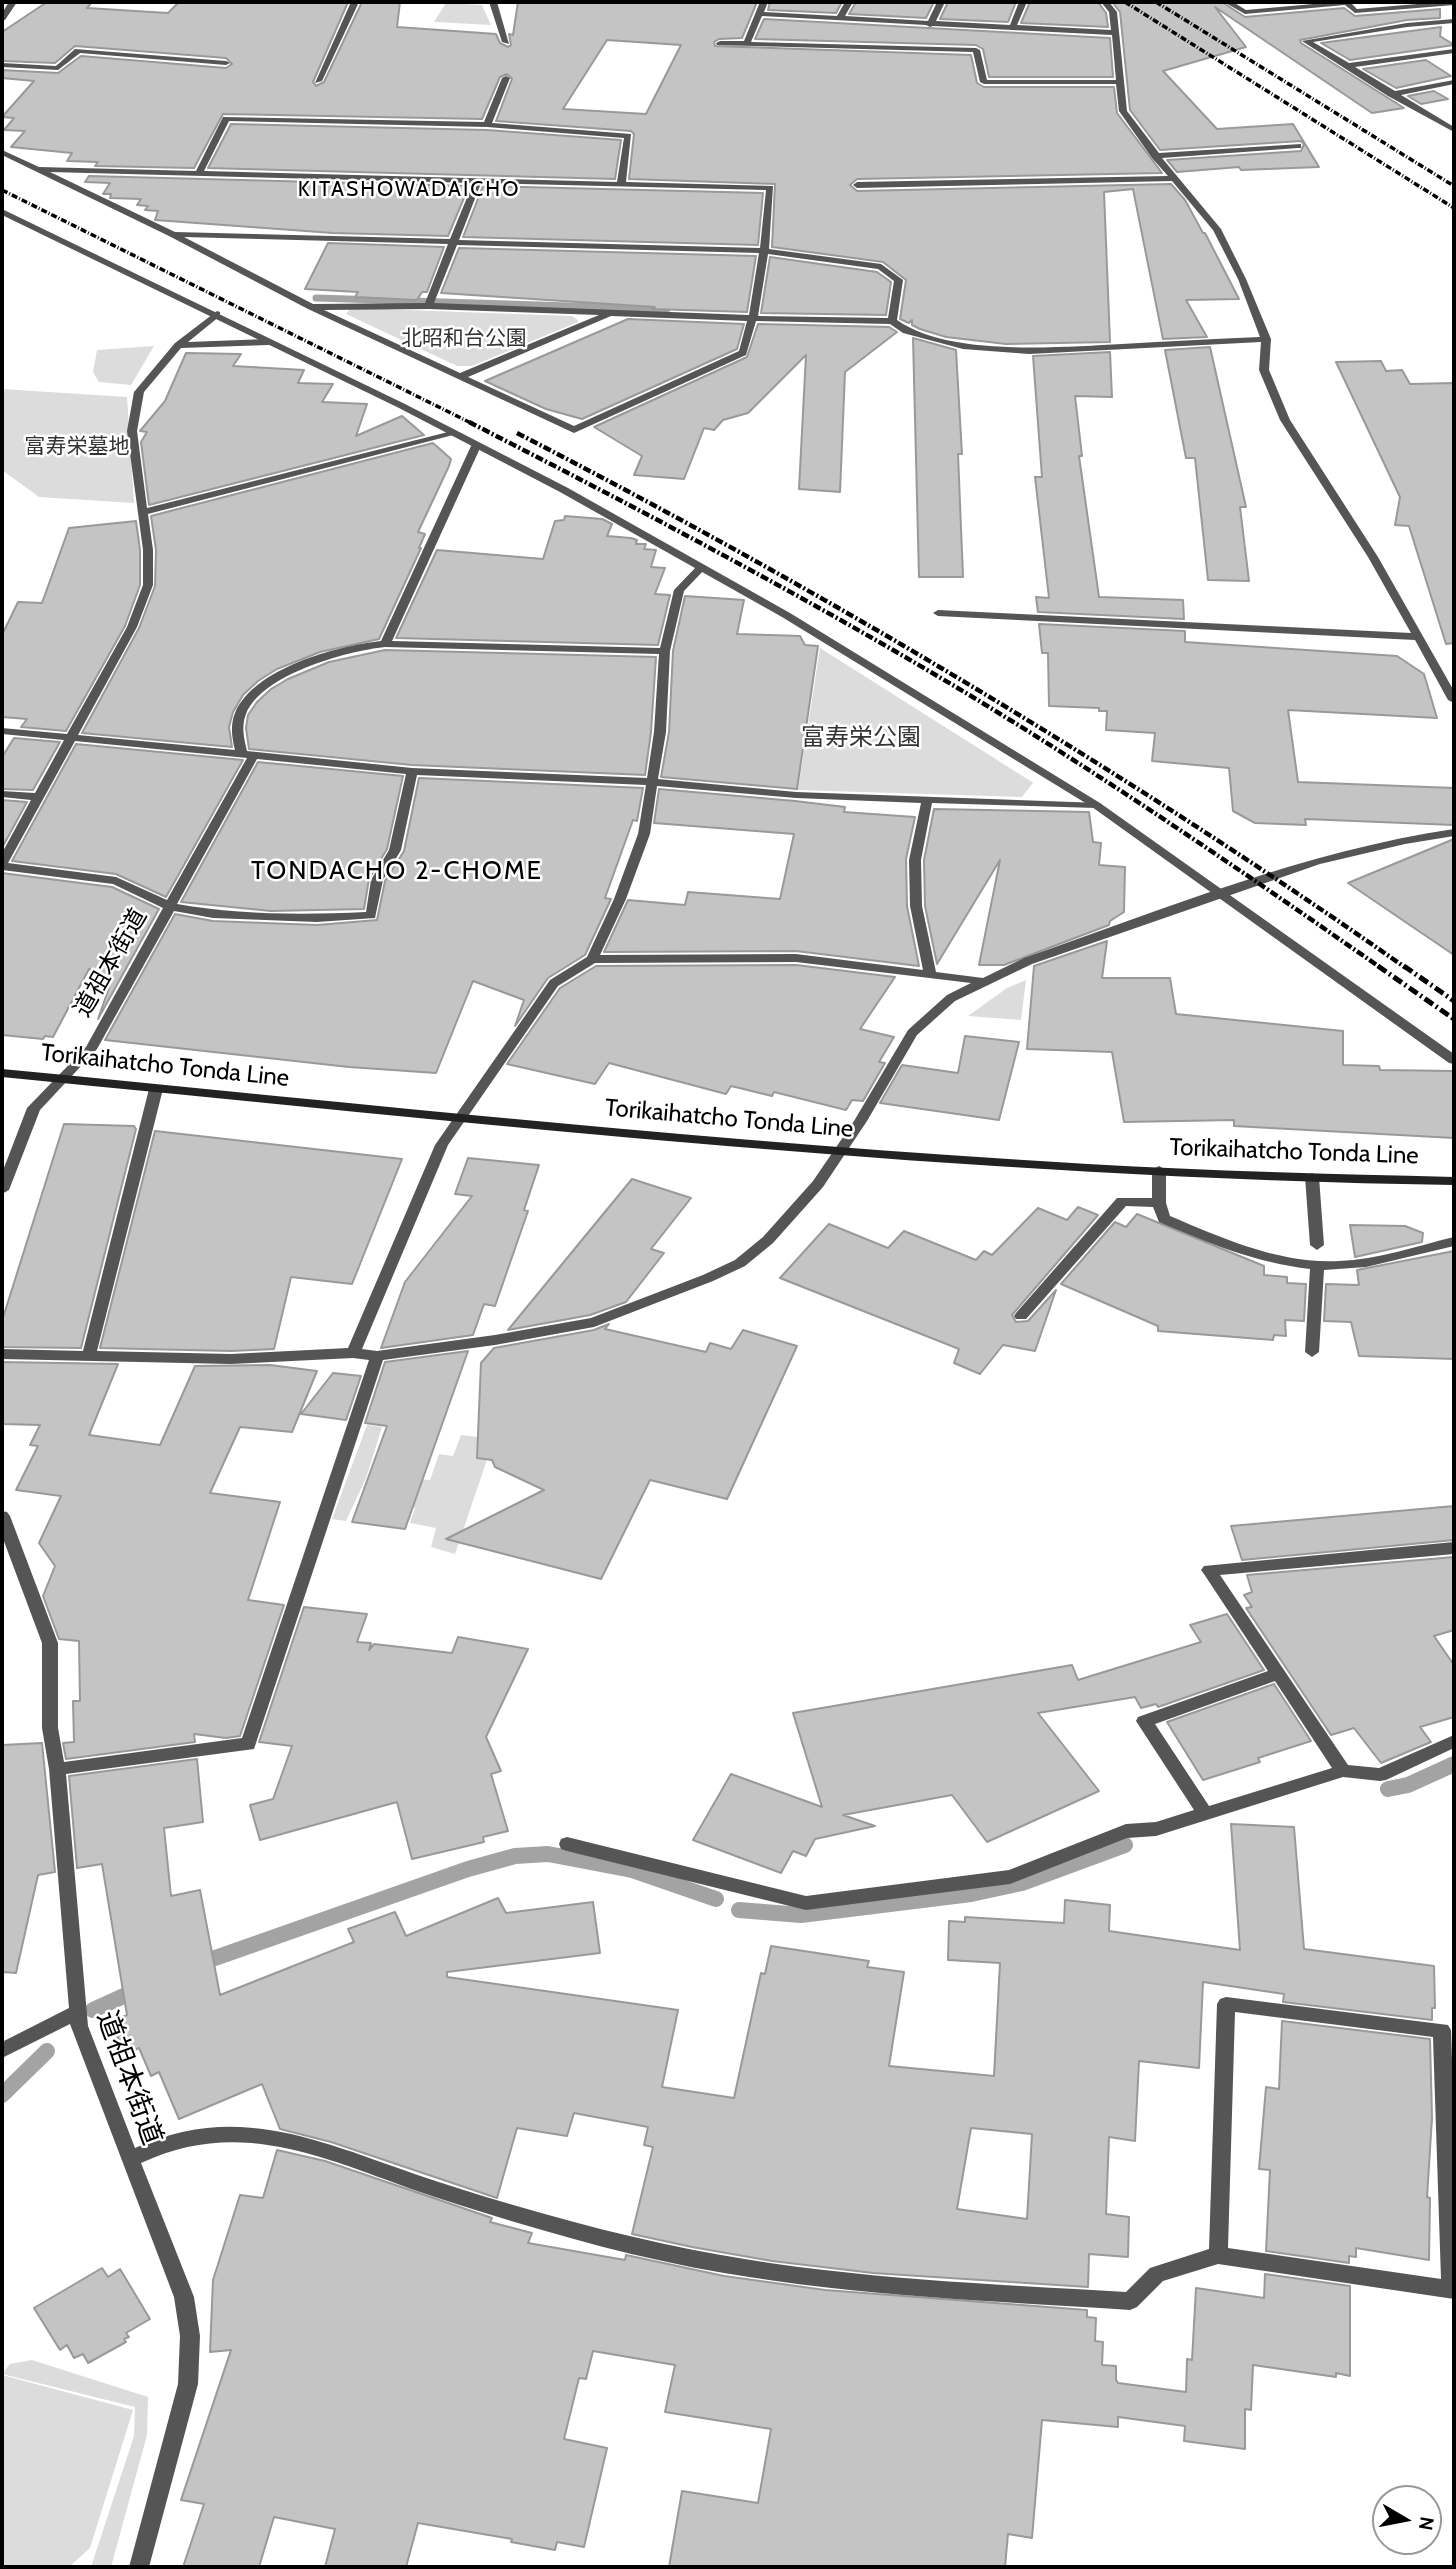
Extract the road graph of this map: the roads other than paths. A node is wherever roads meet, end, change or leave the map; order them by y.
1 (13, 2) edge
2 (355, 2) edge
3 (492, 2) edge
4 (764, 2) edge
5 (849, 2) edge
6 (941, 2) edge
7 (1023, 2) edge
8 (1105, 2) edge
9 (1228, 2) edge
10 (1347, 2) edge
11 (1454, 3) edge
12 (759, 15) junction
13 (2, 18) edge
14 (839, 20) junction
15 (1454, 22) edge
16 (930, 25) junction
17 (1012, 29) junction
18 (1116, 33) junction
19 (506, 42) dead end
20 (720, 43) dead end
21 (747, 43) junction
22 (1454, 51) edge
23 (226, 63) dead end
24 (2, 65) edge
25 (1346, 66) junction
26 (506, 78) dead end
27 (318, 81) dead end
28 (1120, 82) junction
29 (1454, 82) edge
30 (1391, 94) junction
31 (1454, 122) edge
32 (1444, 124) junction
33 (487, 125) junction
34 (1454, 130) edge
35 (1298, 146) dead end
36 (2, 152) edge
37 (1155, 156) junction
38 (37, 169) junction
39 (199, 172) junction
40 (1173, 178) junction
41 (478, 181) junction
42 (621, 184) junction
43 (857, 185) dead end
44 (2, 212) edge
45 (172, 234) junction
46 (455, 242) junction
47 (765, 251) junction
48 (428, 306) junction
49 (311, 307) junction
50 (612, 313) junction
51 (217, 314) junction
52 (754, 318) junction
53 (892, 321) junction
54 (1266, 339) junction
55 (268, 342) junction
56 (178, 345) junction
57 (462, 376) junction
58 (452, 434) junction
59 (476, 446) junction
60 (144, 512) junction
61 (701, 568) junction
62 (938, 613) dead end
63 (1418, 637) junction
64 (384, 644) junction
65 (665, 651) junction
66 (1454, 700) edge
67 (2, 731) edge
68 (74, 737) junction
69 (248, 754) junction
70 (412, 771) junction
71 (651, 784) junction
72 (2, 794) edge
73 (38, 797) junction
74 (927, 801) junction
75 (1096, 805) junction
76 (1454, 832) edge
77 (2, 864) edge
78 (1222, 896) junction
79 (172, 907) junction
80 (592, 959) junction
81 (930, 974) junction
82 (982, 981) junction
83 (1454, 1060) edge
84 (2, 1073) edge
85 (62, 1079) junction
86 (156, 1088) junction
87 (460, 1118) junction
88 (839, 1151) junction
89 (1159, 1170) junction
90 (1312, 1177) junction
91 (1454, 1181) edge
92 (2, 1190) edge
93 (1158, 1203) junction
94 (1454, 1242) edge
95 (1317, 1245) dead end
96 (1317, 1265) junction
97 (1021, 1316) dead end
98 (1312, 1352) dead end
99 (353, 1353) junction
100 (2, 1354) edge
101 (89, 1355) junction
102 (377, 1356) junction
103 (2, 1516) edge
104 (1454, 1548) edge
105 (1278, 1674) junction
106 (1454, 1741) edge
107 (57, 1769) junction
108 (1343, 1771) junction
109 (1205, 1813) junction
110 (567, 1844) dead end
111 (76, 2013) junction
112 (2, 2050) edge
113 (131, 2159) junction
114 (1218, 2255) junction
115 (1452, 2290) edge
116 (139, 2567) edge

1 - 13 street
2 - 27 street
3 - 19 street
4 - 12 street
5 - 14 street
6 - 16 street
7 - 17 street
8 - 18 street
9 - 10 street
10 - 11 street
12 - 14 street
12 - 21 street
14 - 16 street
15 - 25 street
16 - 17 street
17 - 18 street
18 - 28 street
20 - 21 street
21 - 28 street
22 - 25 street
23 - 24 street
25 - 30 street
26 - 33 street
28 - 37 street
29 - 30 street
30 - 32 street
31 - 32 street
32 - 34 street
33 - 39 street
33 - 42 street
35 - 37 street
36 - 38 street
37 - 40 street
38 - 39 street
38 - 45 street
39 - 41 street
40 - 43 street
40 - 54 street
41 - 42 street
41 - 46 street
42 - 47 street
44 - 51 street
45 - 46 street
45 - 49 street
46 - 47 street
46 - 48 street
47 - 52 street
47 - 53 street
48 - 49 street
48 - 50 street
49 - 57 street
50 - 52 street
50 - 57 street
51 - 55 street
51 - 56 street
52 - 53 street
52 - 57 street
53 - 54 street
54 - 63 street
55 - 56 street
55 - 58 street
56 - 60 street, 道祖本街道
58 - 59 street
58 - 60 street
59 - 61 street
59 - 64 street
60 - 68 street, 道祖本街道
61 - 65 street
61 - 75 street
62 - 63 street
63 - 66 street
64 - 65 street
64 - 69 street
65 - 71 street
67 - 68 street
68 - 69 street
68 - 73 street, 道祖本街道
69 - 70 street
69 - 79 street
70 - 71 street
70 - 79 street
71 - 74 street
71 - 80 street
72 - 73 street
73 - 77 street, 道祖本街道
74 - 75 street
74 - 81 street
75 - 78 street
76 - 78 street
77 - 79 street, 道祖本街道
78 - 82 street
78 - 83 street
79 - 85 street, 道祖本街道
80 - 81 street
80 - 87 street
81 - 82 street
82 - 88 street
84 - 85 main road, Torikaihatcho Tonda Line
85 - 86 main road, Torikaihatcho Tonda Line
85 - 92 street, 道祖本街道
86 - 87 main road, Torikaihatcho Tonda Line
86 - 101 street
87 - 88 main road, Torikaihatcho Tonda Line
87 - 99 street
88 - 89 main road, Torikaihatcho Tonda Line
88 - 102 street
89 - 90 main road, Torikaihatcho Tonda Line
89 - 93 street
90 - 91 main road, Torikaihatcho Tonda Line
90 - 95 street
93 - 96 street
93 - 97 street
94 - 96 street
96 - 98 street
99 - 101 street
99 - 102 street
100 - 101 street
102 - 107 street
103 - 107 street, 道祖本街道
104 - 105 street
105 - 108 street
105 - 109 street
106 - 108 street
107 - 111 street, 道祖本街道
108 - 109 street
109 - 110 street
111 - 112 street
111 - 113 street, 道祖本街道
113 - 114 street
113 - 116 street, 道祖本街道
114 - 115 street
114 - 115 street

